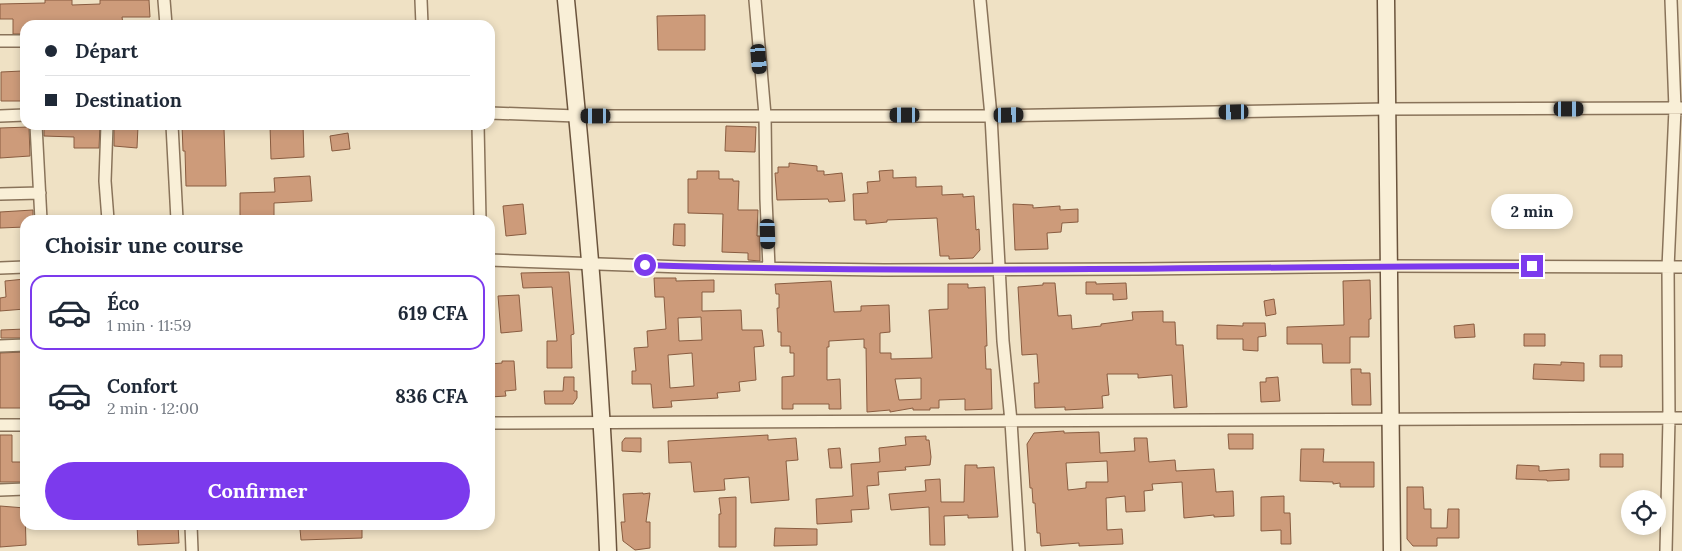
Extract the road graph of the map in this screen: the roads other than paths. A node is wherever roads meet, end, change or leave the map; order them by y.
1 (164, 0) edge
2 (420, 0) edge
3 (566, 0) edge
4 (755, 0) edge
5 (980, 0) edge
6 (1386, 0) edge
7 (1671, 0) edge
8 (166, 20) edge
9 (422, 20) edge
10 (0, 41) edge
11 (20, 41) edge
12 (1678, 108) edge
13 (1387, 109) junction
14 (495, 113) edge
15 (20, 115) edge
16 (764, 115) junction
17 (0, 116) edge
18 (577, 116) junction
19 (991, 116) junction
20 (36, 130) edge
21 (107, 130) edge
22 (172, 130) edge
23 (478, 130) edge
24 (40, 193) junction
25 (0, 194) edge
26 (42, 215) edge
27 (108, 215) edge
28 (177, 215) edge
29 (480, 215) edge
30 (495, 260) edge
31 (589, 264) junction
32 (1390, 266) junction
33 (20, 267) edge
34 (1682, 267) edge
35 (0, 268) edge
36 (769, 268) junction
37 (1668, 268) junction
38 (1000, 270) junction
39 (20, 345) edge
40 (0, 346) edge
41 (1669, 418) junction
42 (1682, 418) edge
43 (1390, 419) junction
44 (1011, 420) junction
45 (602, 422) junction
46 (495, 423) edge
47 (20, 424) edge
48 (0, 425) edge
49 (20, 489) edge
50 (0, 490) edge
51 (191, 530) edge
52 (192, 551) edge
53 (608, 551) edge
54 (1019, 551) edge
55 (1392, 551) edge
56 (1666, 551) edge

1 - 8 street
2 - 9 street
3 - 18 main road
4 - 16 street
5 - 19 street
6 - 13 main road
7 - 12 street
10 - 11 street
12 - 13 street
12 - 37 street
13 - 19 street
13 - 32 main road
14 - 18 street
15 - 17 street
16 - 18 street
16 - 19 street
16 - 36 street
18 - 31 main road
19 - 38 street
20 - 24 street
21 - 27 street
22 - 28 street
23 - 29 street
24 - 25 street
24 - 26 street
30 - 31 street
31 - 36 street
31 - 45 main road
32 - 37 street
32 - 38 street
32 - 43 main road
33 - 35 street
34 - 37 street
36 - 38 street
37 - 41 street
38 - 44 street
39 - 40 street
41 - 42 street
41 - 43 street
41 - 56 street
43 - 44 street
43 - 55 main road
44 - 45 street
44 - 54 street
45 - 46 street
45 - 53 main road
47 - 48 street
49 - 50 street
51 - 52 street

